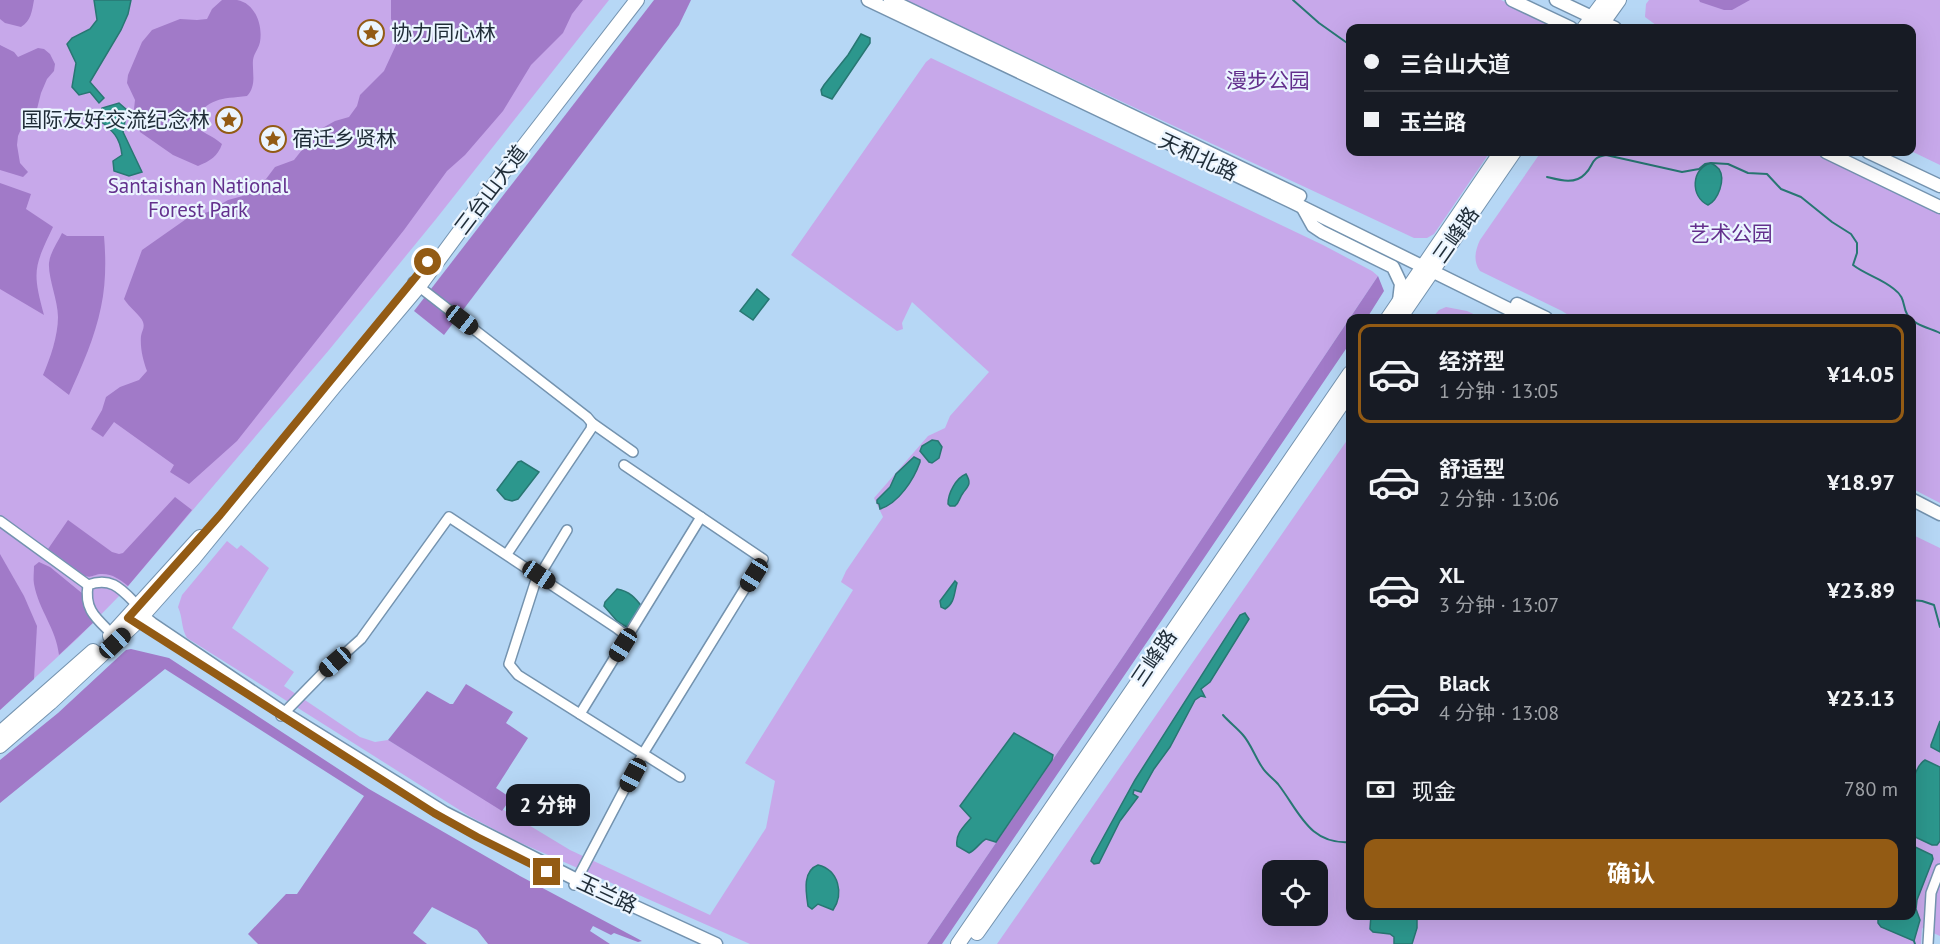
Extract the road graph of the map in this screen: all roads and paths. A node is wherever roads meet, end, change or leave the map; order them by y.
1 (627, 0) edge
2 (637, 0) edge
3 (868, 0) edge
4 (890, 0) edge
5 (1512, 0) edge
6 (1556, 0) edge
7 (1605, 0) edge
8 (1619, 0) edge
9 (1563, 24) edge
10 (1597, 24) edge
11 (1599, 24) edge
12 (1600, 24) edge
13 (1498, 156) edge
14 (1511, 156) edge
15 (1834, 156) edge
16 (1876, 156) edge
17 (1940, 186) edge
18 (1302, 207) junction
19 (1940, 207) edge
20 (1430, 265) junction
21 (416, 284) junction
22 (1399, 302) junction
23 (1391, 314) edge
24 (1402, 314) edge
25 (1520, 314) edge
26 (1537, 314) edge
27 (1346, 379) edge
28 (1346, 398) edge
29 (592, 423) junction
30 (633, 452) dead end
31 (624, 465) dead end
32 (1916, 502) edge
33 (1916, 510) edge
34 (1940, 514) edge
35 (701, 517) junction
36 (0, 521) edge
37 (1940, 522) edge
38 (567, 530) dead end
39 (507, 554) junction
40 (539, 575) junction
41 (88, 585) junction
42 (136, 615) junction
43 (112, 634) junction
44 (625, 642) junction
45 (580, 714) junction
46 (283, 715) junction
47 (0, 734) edge
48 (0, 746) edge
49 (644, 754) junction
50 (680, 777) dead end
51 (1940, 869) edge
52 (575, 883) junction
53 (702, 944) edge
54 (716, 944) edge
55 (958, 944) edge
56 (968, 944) edge
57 (1928, 944) edge

1 - 21 main road, 三台山大道
2 - 21 main road, 三台山大道
3 - 18 street, 天和北路
4 - 20 street, 天和北路
5 - 9 street
6 - 10 street
7 - 11 main road
8 - 12 main road
13 - 20 main road, 三峰路
14 - 20 main road, 三峰路
15 - 19 street
16 - 17 street
18 - 20 street, 天和北路
18 - 22 street
20 - 22 main road, 三峰路
20 - 24 main road, 三峰路
20 - 25 street, 天和北路
20 - 26 street, 天和北路
21 - 29 street
21 - 42 main road, 三台山大道
22 - 23 main road, 三峰路
27 - 55 main road, 三峰路
28 - 56 main road, 三峰路
29 - 30 street
29 - 39 street
31 - 35 street
32 - 34 street
33 - 37 street
35 - 44 street
35 - 49 street
36 - 41 street
38 - 40 street
39 - 40 street
39 - 46 street
40 - 44 street
40 - 45 street
41 - 42 street, 玉兰路
41 - 43 street
42 - 43 main road, 三台山大道
42 - 46 street, 玉兰路
42 - 48 main road, 三台山大道
43 - 47 main road, 三台山大道
44 - 45 street
45 - 49 street
46 - 52 street, 玉兰路
49 - 50 street
49 - 52 street
51 - 57 street
52 - 53 street, 玉兰路
52 - 54 street, 玉兰路

